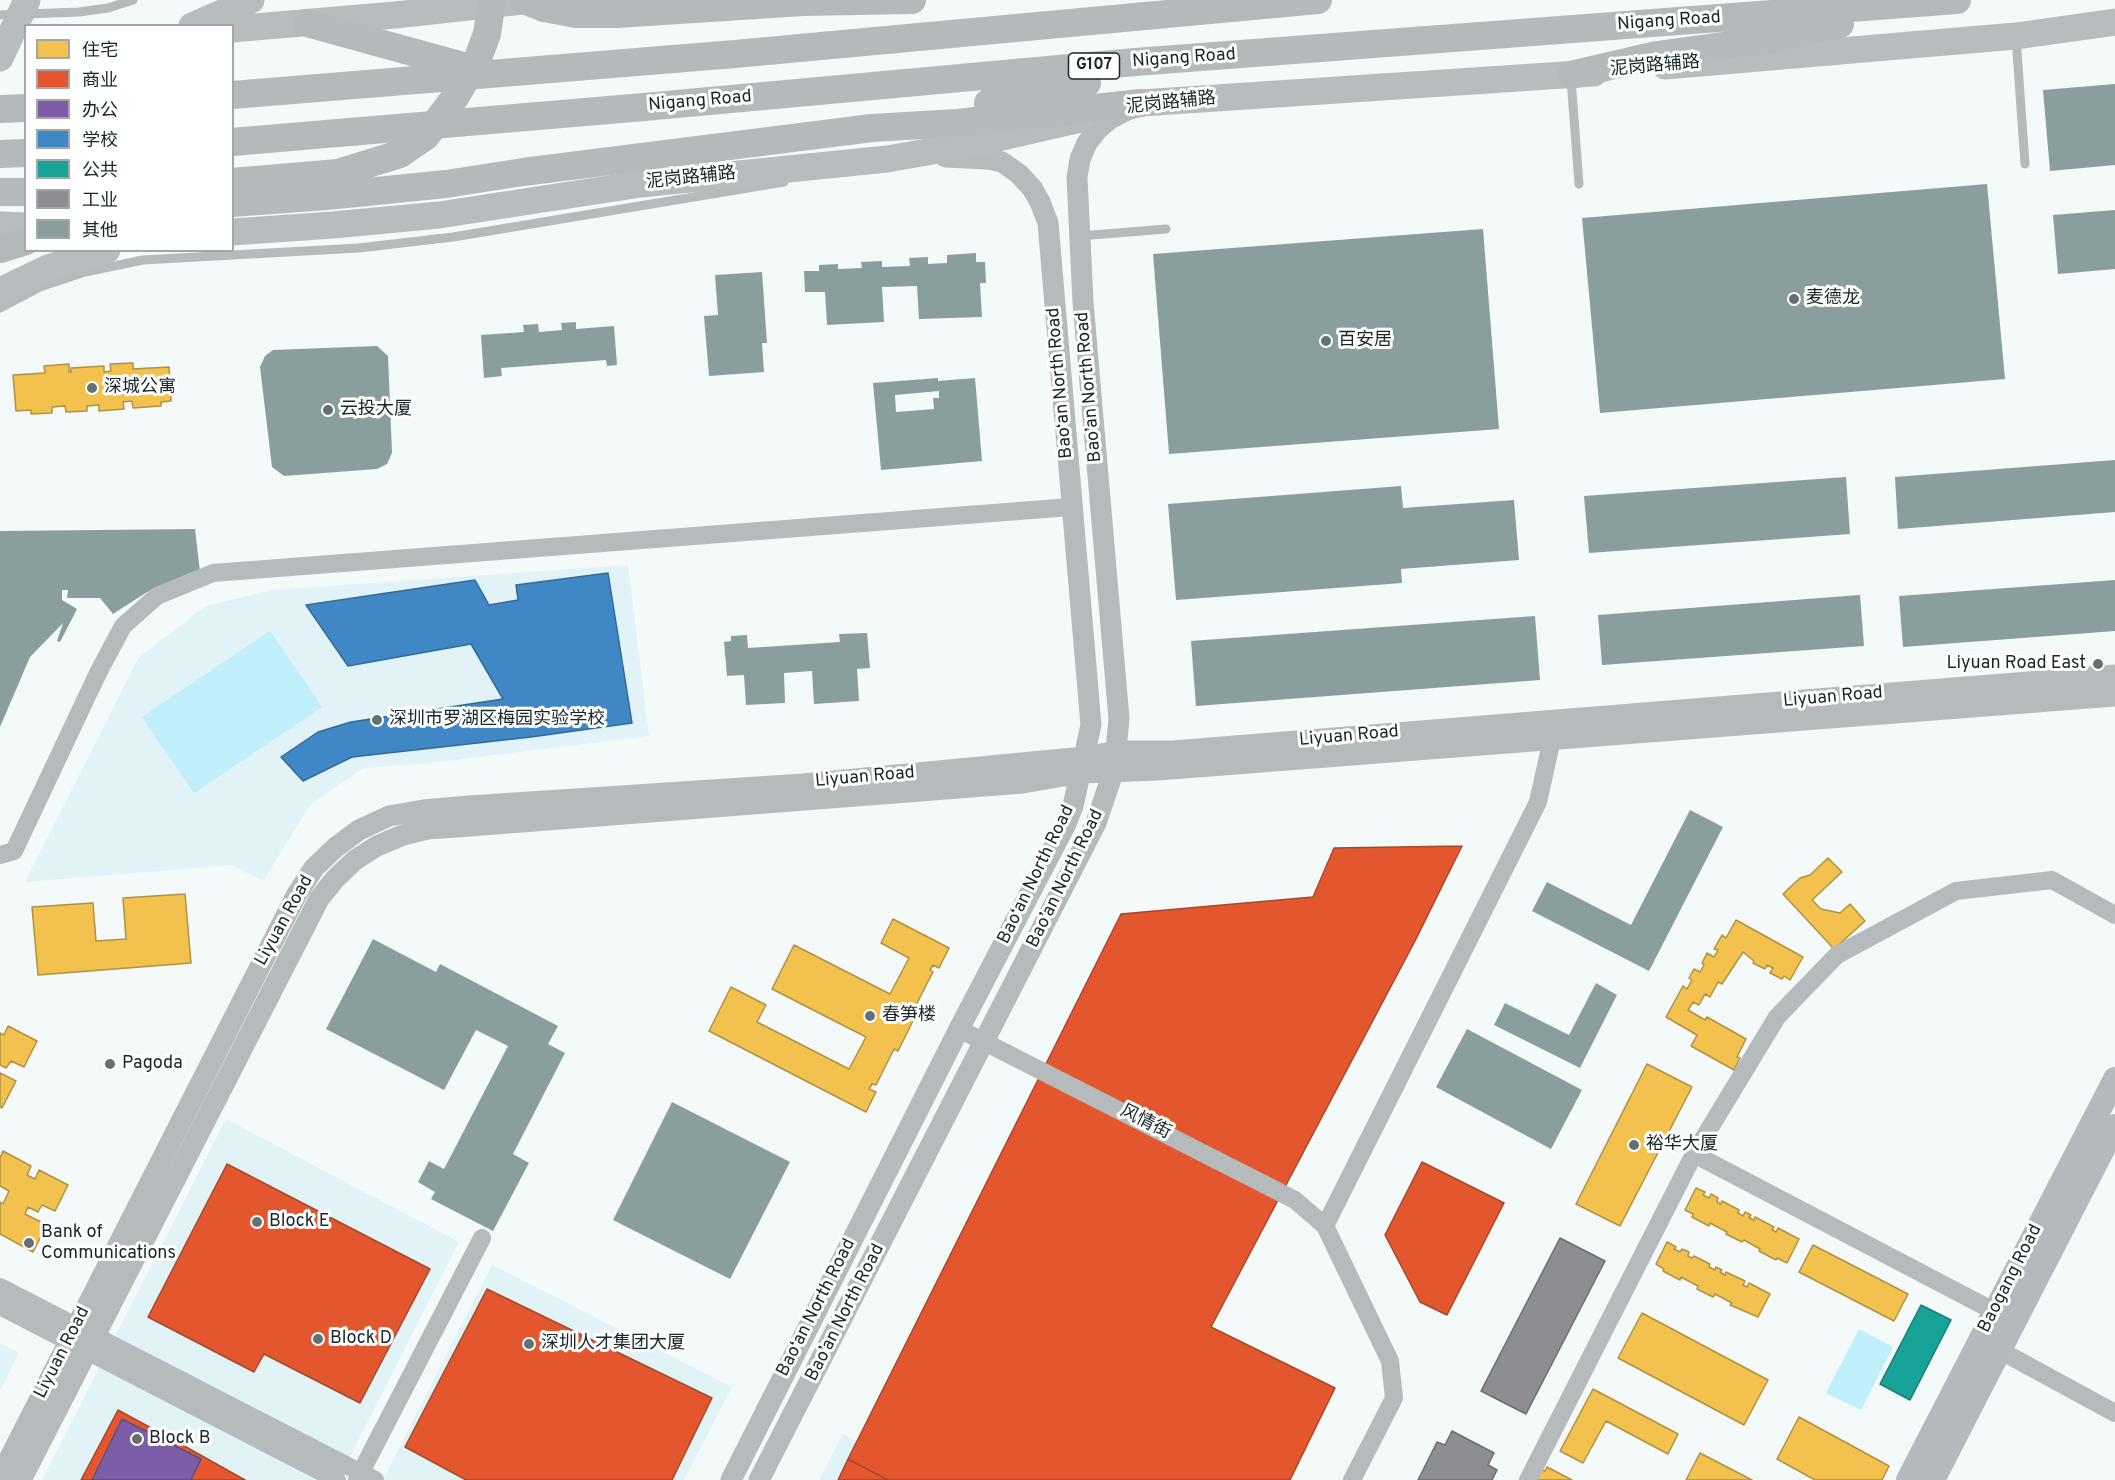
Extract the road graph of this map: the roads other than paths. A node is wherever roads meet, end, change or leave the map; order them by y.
1 (27, 0) edge
2 (133, 0) edge
3 (251, 0) edge
4 (492, 0) edge
5 (912, 0) edge
6 (1318, 0) edge
7 (1957, 0) edge
8 (807, 1) edge
9 (533, 3) edge
10 (1909, 4) junction
11 (0, 15) edge
12 (2115, 22) edge
13 (307, 23) junction
14 (197, 24) edge
15 (234, 29) edge
16 (2016, 36) junction
17 (24, 38) edge
18 (0, 39) edge
19 (0, 58) edge
20 (1135, 62) junction
21 (493, 74) junction
22 (1571, 75) junction
23 (234, 95) edge
24 (1141, 103) junction
25 (24, 108) edge
26 (0, 109) edge
27 (872, 128) junction
28 (234, 142) edge
29 (24, 153) edge
30 (0, 154) edge
31 (887, 159) junction
32 (840, 164) junction
33 (2025, 164) dead end
34 (234, 182) edge
35 (1579, 184) dead end
36 (0, 192) edge
37 (24, 192) edge
38 (234, 203) edge
39 (0, 225) edge
40 (24, 226) edge
41 (1166, 229) dead end
42 (234, 232) edge
43 (1080, 236) junction
44 (24, 242) edge
45 (0, 249) edge
46 (100, 252) edge
47 (0, 291) edge
48 (0, 308) edge
49 (1071, 507) junction
50 (2115, 675) edge
51 (2115, 696) edge
52 (1551, 730) junction
53 (1115, 761) junction
54 (1082, 765) junction
55 (0, 855) edge
56 (2115, 915) edge
57 (959, 1029) junction
58 (986, 1041) junction
59 (2115, 1079) edge
60 (2115, 1126) edge
61 (1694, 1154) junction
62 (1325, 1226) junction
63 (482, 1238) dead end
64 (0, 1287) edge
65 (0, 1306) edge
66 (2004, 1316) junction
67 (82, 1339) junction
68 (1989, 1345) junction
69 (2115, 1413) edge
70 (0, 1477) edge
71 (364, 1477) edge
72 (21, 1480) edge
73 (337, 1480) edge
74 (731, 1480) edge
75 (759, 1480) edge
76 (1352, 1480) edge
77 (1528, 1480) edge
78 (1908, 1480) edge
79 (1933, 1480) edge

1 - 19 main road, bridge
2 - 11 lane
3 - 14 main road
4 - 34 highway, bridge
5 - 8 highway
6 - 21 highway
7 - 10 highway, Nigang Road / G107
8 - 9 highway
9 - 13 main road
10 - 20 highway, Nigang Road / G107
10 - 22 highway
12 - 16 main road, 泥岗路辅路
13 - 15 main road
13 - 21 highway
16 - 22 main road, 泥岗路辅路
16 - 33 lane
17 - 18 main road
20 - 27 highway
20 - 28 highway, Nigang Road / G107
21 - 23 highway
22 - 24 main road, 泥岗路辅路
22 - 35 lane
24 - 27 highway
24 - 31 main road, 泥岗路辅路
24 - 43 street, Bao’an North Road
25 - 26 highway
27 - 38 highway
29 - 30 highway
31 - 32 main road, 泥岗路辅路
31 - 49 street, Bao‘an North Road
32 - 42 main road, 泥岗路辅路
32 - 48 lane
36 - 37 highway
39 - 40 main road
41 - 43 lane
43 - 53 street, Bao’an North Road
44 - 45 highway
46 - 47 main road
49 - 54 street, Bao‘an North Road
49 - 55 street
50 - 52 street, Liyuan Road
51 - 52 street, Liyuan Road
52 - 53 street, Liyuan Road
52 - 62 street
53 - 54 street, Liyuan Road
53 - 58 street, Bao’an North Road
54 - 57 street, Bao‘an North Road
54 - 67 street, Liyuan Road
56 - 61 street
57 - 58 street, 风情街
57 - 74 street, Bao‘an North Road
58 - 62 street, 风情街
58 - 75 street, Bao’an North Road
59 - 66 main road, Baogang Road
60 - 66 main road, Baogang Road
61 - 66 street
61 - 77 street
62 - 76 street
63 - 71 street
64 - 67 street
65 - 67 street
66 - 68 main road, Baogang Road
67 - 70 street, Liyuan Road
67 - 71 street
67 - 72 street, Liyuan Road
67 - 73 street
68 - 69 street
68 - 78 main road, Baogang Road
68 - 79 main road, Baogang Road

